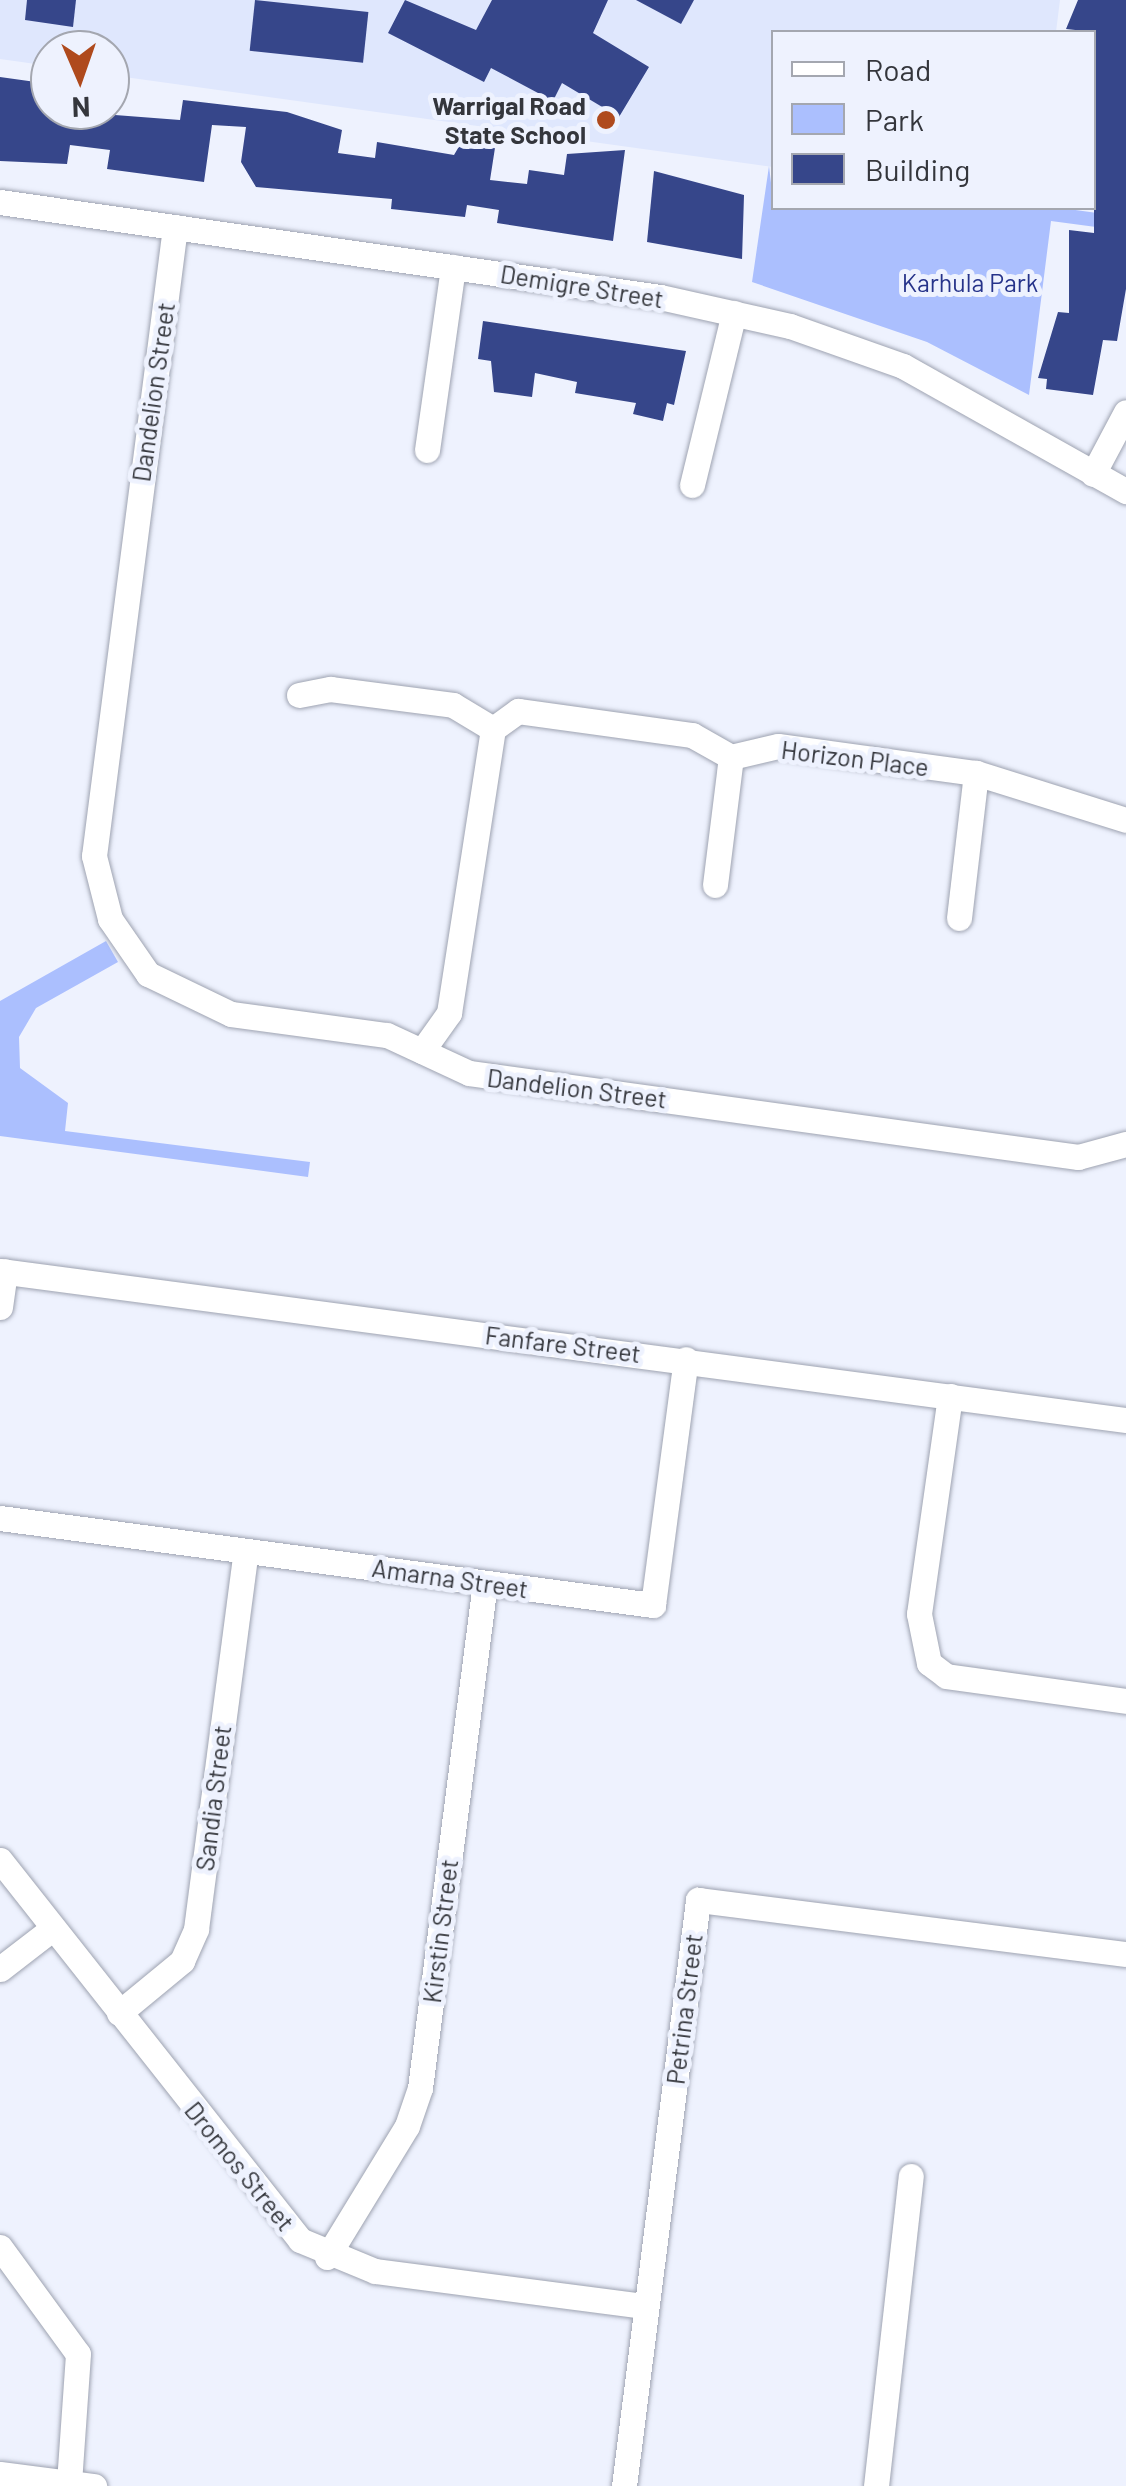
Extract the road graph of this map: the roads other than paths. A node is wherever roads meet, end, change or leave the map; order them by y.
1 (0, 202) edge
2 (175, 227) junction
3 (453, 267) junction
4 (734, 313) junction
5 (1126, 412) edge
6 (427, 450) dead end
7 (1094, 474) junction
8 (692, 485) dead end
9 (1126, 491) edge
10 (299, 694) dead end
11 (493, 728) junction
12 (731, 757) junction
13 (976, 773) junction
14 (1126, 820) edge
15 (716, 885) dead end
16 (959, 918) dead end
17 (422, 1051) junction
18 (1126, 1144) edge
19 (2, 1271) edge
20 (0, 1307) edge
21 (686, 1360) junction
22 (950, 1396) junction
23 (1126, 1420) edge
24 (0, 1518) edge
25 (246, 1551) junction
26 (484, 1583) junction
27 (1126, 1701) edge
28 (0, 1860) edge
29 (53, 1928) junction
30 (1126, 1954) edge
31 (0, 1968) edge
32 (119, 2013) junction
33 (911, 2176) dead end
34 (0, 2246) edge
35 (327, 2256) junction
36 (646, 2306) junction
37 (0, 2474) edge
38 (82, 2484) edge
39 (624, 2486) edge
40 (876, 2486) edge

1 - 2 street, Demigre Street
2 - 3 street, Demigre Street
2 - 17 street, Dandelion Street
3 - 4 street, Demigre Street
3 - 6 street
4 - 7 street, Demigre Street
4 - 8 street
5 - 7 street
7 - 9 street, Demigre Street
10 - 11 street
11 - 12 street
11 - 17 street
12 - 13 street, Horizon Place
12 - 15 street
13 - 14 street, Horizon Place
13 - 16 street
17 - 18 street, Dandelion Street
19 - 20 street
19 - 21 street, Fanfare Street
21 - 22 street, Fanfare Street
21 - 26 street, Amarna Street
22 - 23 street, Fanfare Street
22 - 27 street
24 - 25 street, Amarna Street
25 - 26 street, Amarna Street
25 - 32 street, Sandia Street
26 - 35 street, Kirstin Street
28 - 29 street, Dromos Street
29 - 31 street
29 - 32 street, Dromos Street
30 - 36 street, Petrina Street
32 - 35 street, Dromos Street
33 - 40 street
34 - 38 street
35 - 36 street, Dromos Street
36 - 39 street, Petrina Street
37 - 38 street

